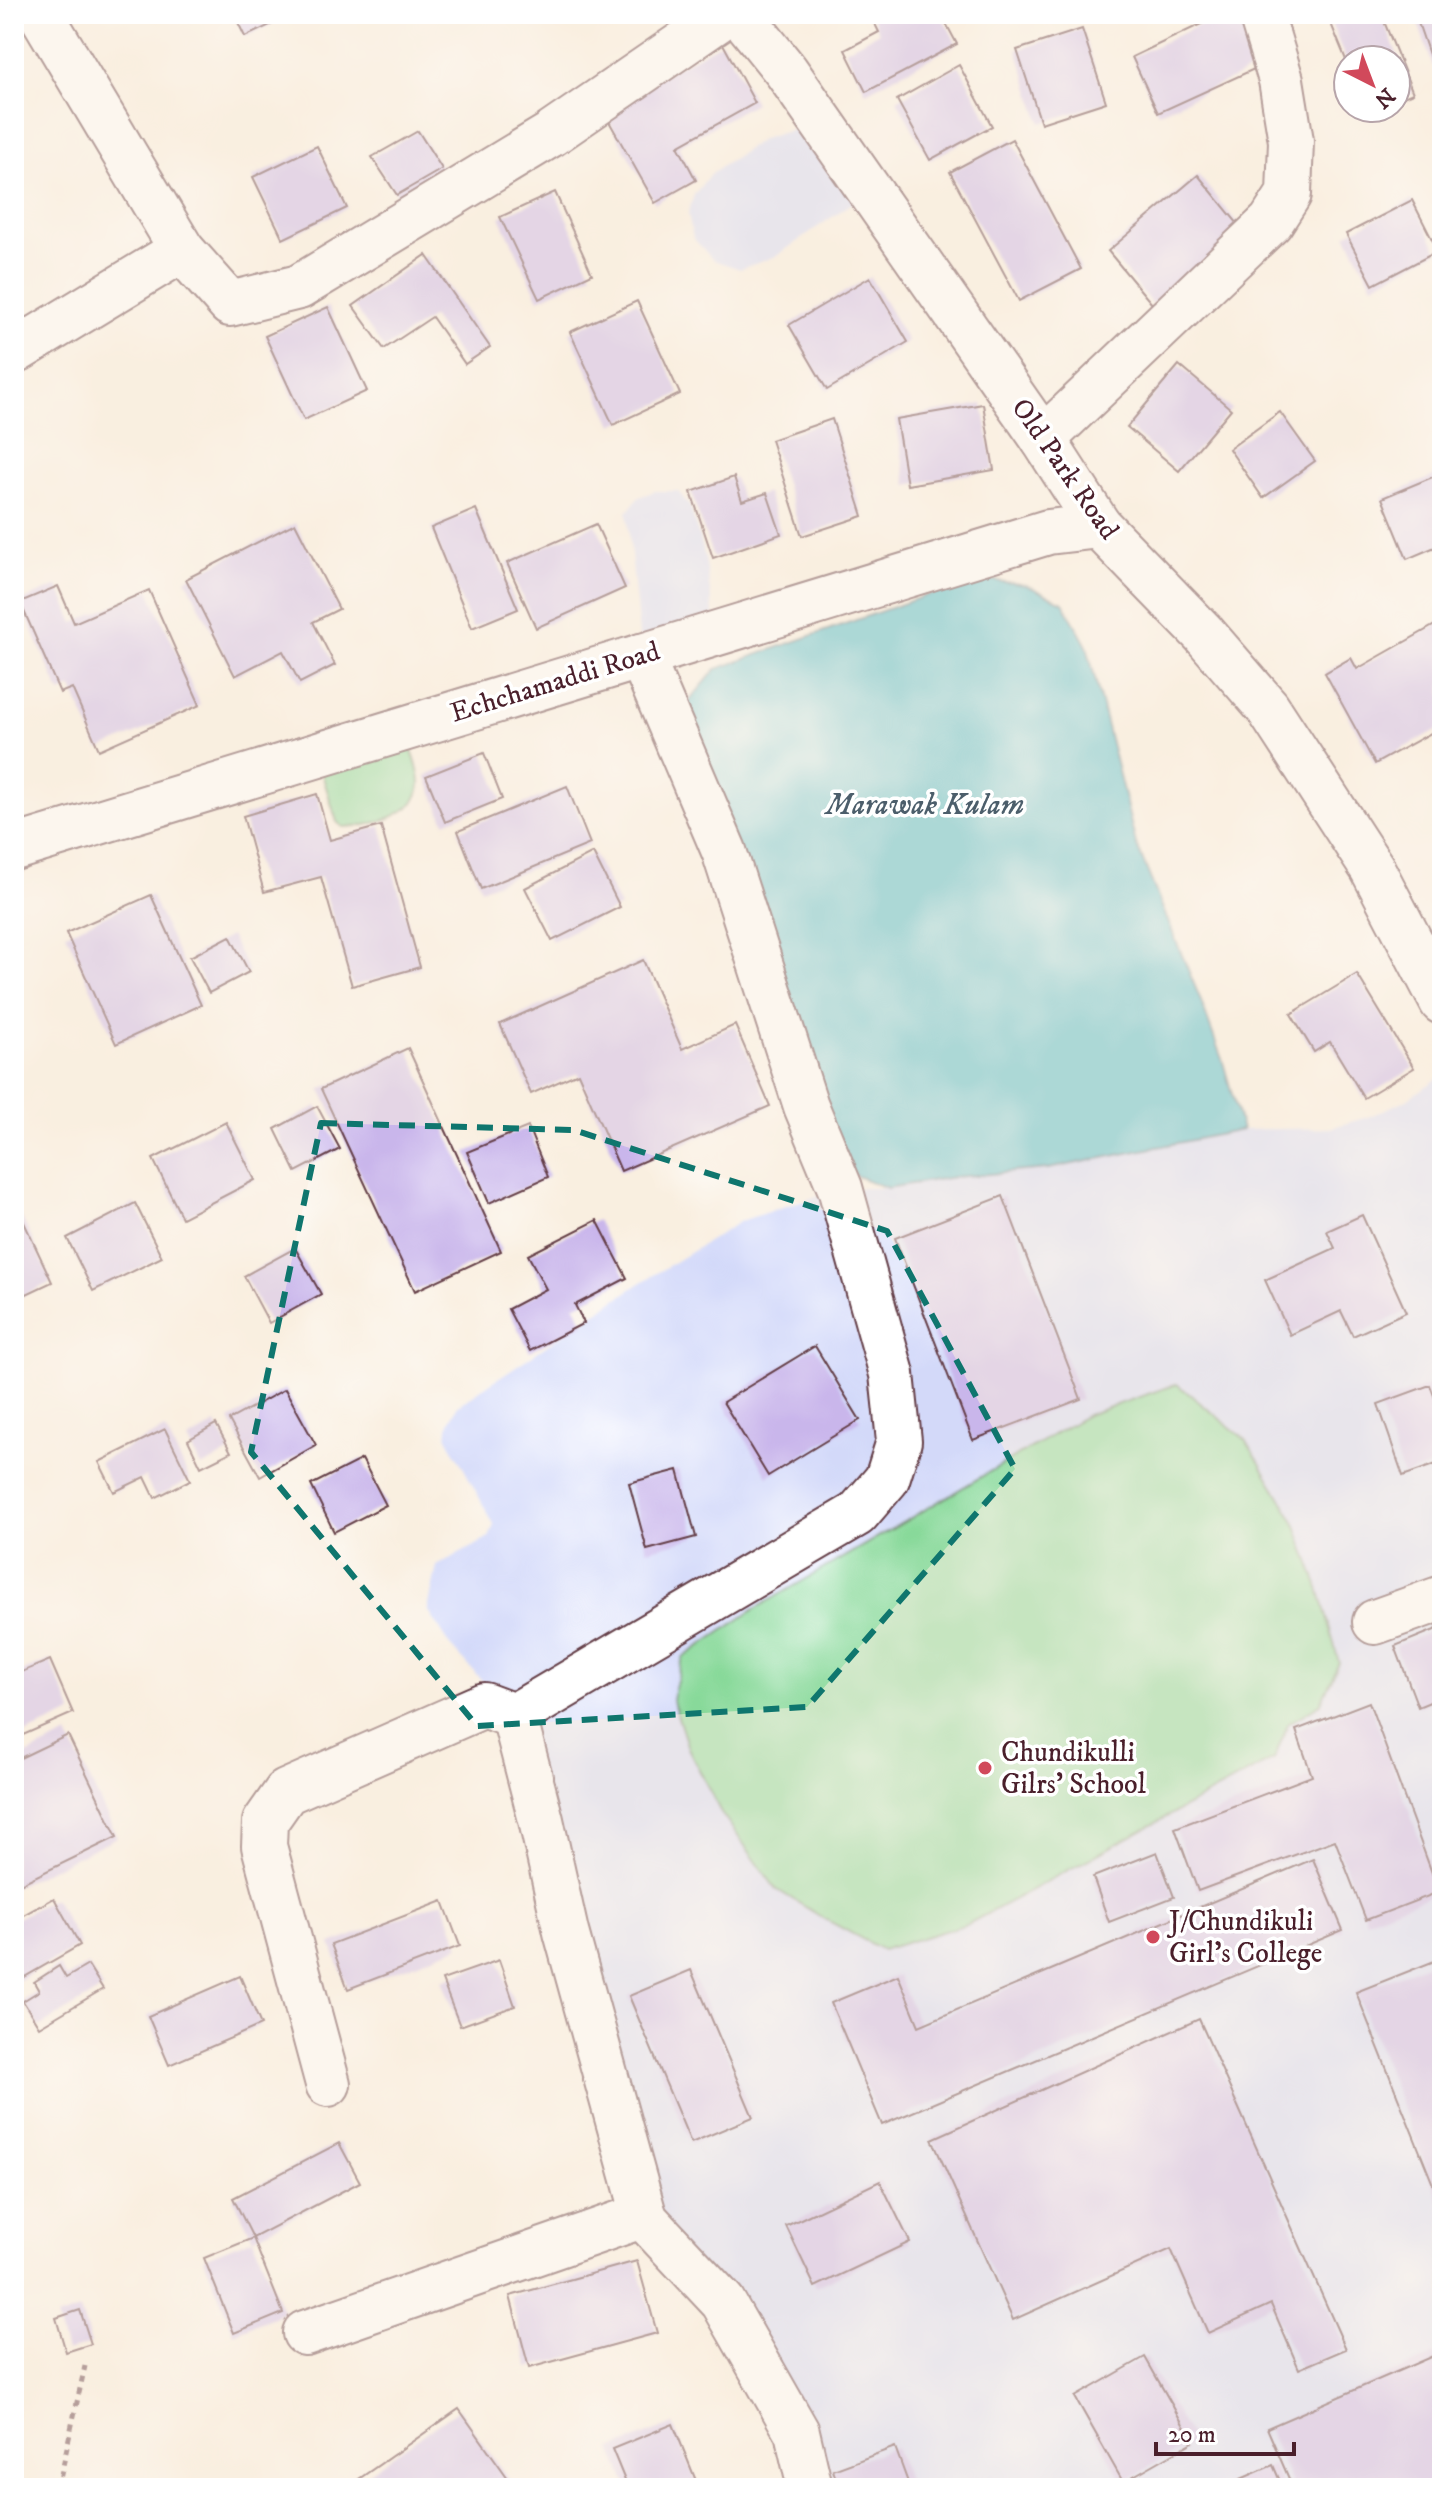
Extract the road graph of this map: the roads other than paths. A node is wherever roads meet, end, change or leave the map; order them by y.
1 (41, 14) edge
2 (726, 14) edge
3 (740, 14) edge
4 (1261, 14) edge
5 (182, 250) junction
6 (14, 352) edge
7 (1043, 439) junction
8 (1099, 526) junction
9 (641, 656) junction
10 (14, 848) edge
11 (1442, 1002) edge
12 (1442, 1598) edge
13 (1375, 1622) dead end
14 (514, 1716) junction
15 (328, 2084) dead end
16 (644, 2215) junction
17 (305, 2333) dead end
18 (810, 2488) edge

1 - 5 street
2 - 5 street
3 - 7 street, Old Park Road
4 - 7 street
5 - 6 street
7 - 8 street, Old Park Road
8 - 9 street, Echchamaddi Road
8 - 11 street, Old Park Road
9 - 10 street, Echchamaddi Road
9 - 14 street
12 - 13 street
14 - 15 street
14 - 16 street
16 - 17 street
16 - 18 street

